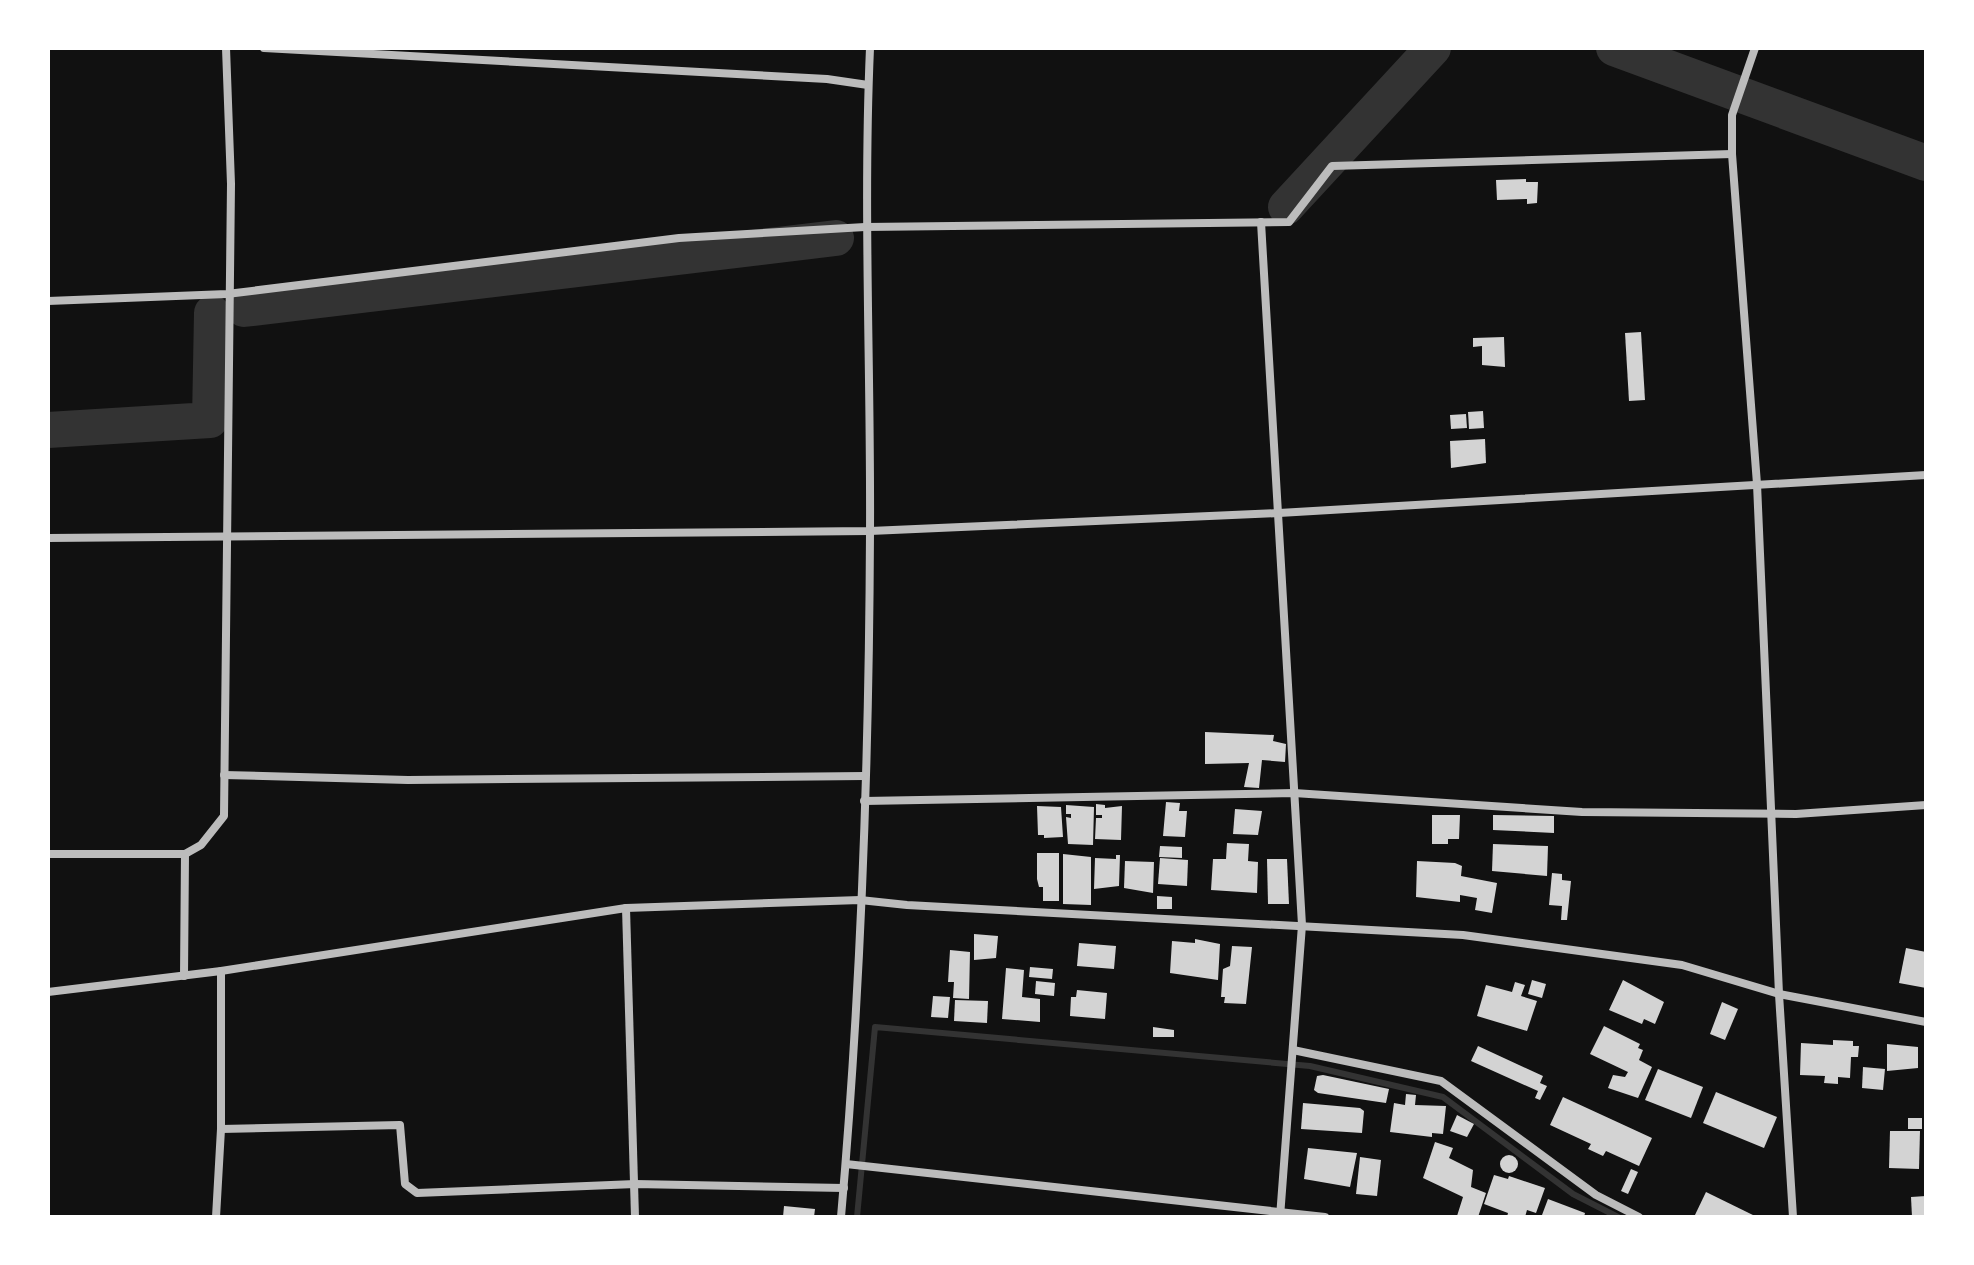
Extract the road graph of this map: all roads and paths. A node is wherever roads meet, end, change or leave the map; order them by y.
1 (226, 48) edge
2 (264, 48) edge
3 (870, 48) edge
4 (1753, 52) edge
5 (868, 85) junction
6 (1732, 154) junction
7 (1261, 222) junction
8 (865, 227) junction
9 (227, 294) junction
10 (48, 301) edge
11 (1926, 475) edge
12 (1757, 484) junction
13 (1279, 513) junction
14 (870, 531) junction
15 (224, 536) junction
16 (48, 538) edge
17 (224, 775) junction
18 (865, 776) junction
19 (1294, 793) junction
20 (864, 801) junction
21 (1926, 805) edge
22 (1773, 813) junction
23 (48, 854) edge
24 (185, 854) junction
25 (860, 900) junction
26 (626, 908) junction
27 (1302, 925) junction
28 (221, 971) junction
29 (184, 976) junction
30 (48, 992) edge
31 (1779, 994) junction
32 (1926, 1022) edge
33 (1293, 1055) junction
34 (221, 1129) junction
35 (846, 1164) junction
36 (635, 1184) junction
37 (844, 1188) junction
38 (1281, 1214) edge
39 (216, 1217) edge
40 (635, 1217) edge
41 (841, 1217) edge
42 (1325, 1217) edge
43 (1639, 1217) edge
44 (1793, 1217) edge

1 - 9 street
2 - 5 street
3 - 5 street
4 - 6 street
5 - 8 street
6 - 7 street
6 - 12 street
7 - 8 street
7 - 13 street
8 - 9 street
8 - 14 street
9 - 10 street
9 - 15 street
11 - 12 street
12 - 13 street
12 - 22 street
13 - 14 street
13 - 19 street
14 - 15 street
14 - 18 street
15 - 16 street
15 - 17 street
17 - 18 street
17 - 24 street
18 - 20 street
19 - 20 street
19 - 22 street
19 - 27 street
20 - 25 street
21 - 22 street
22 - 31 street
23 - 24 street
24 - 29 street
25 - 26 street
25 - 27 street
25 - 35 street
26 - 28 street
26 - 36 street
27 - 31 street
27 - 33 street
28 - 29 street
28 - 34 street
29 - 30 street
31 - 32 street
31 - 44 street
33 - 38 street
33 - 43 street
34 - 36 street
34 - 39 street
35 - 37 street
35 - 38 street
36 - 37 street
36 - 40 street
37 - 41 street
38 - 42 street

